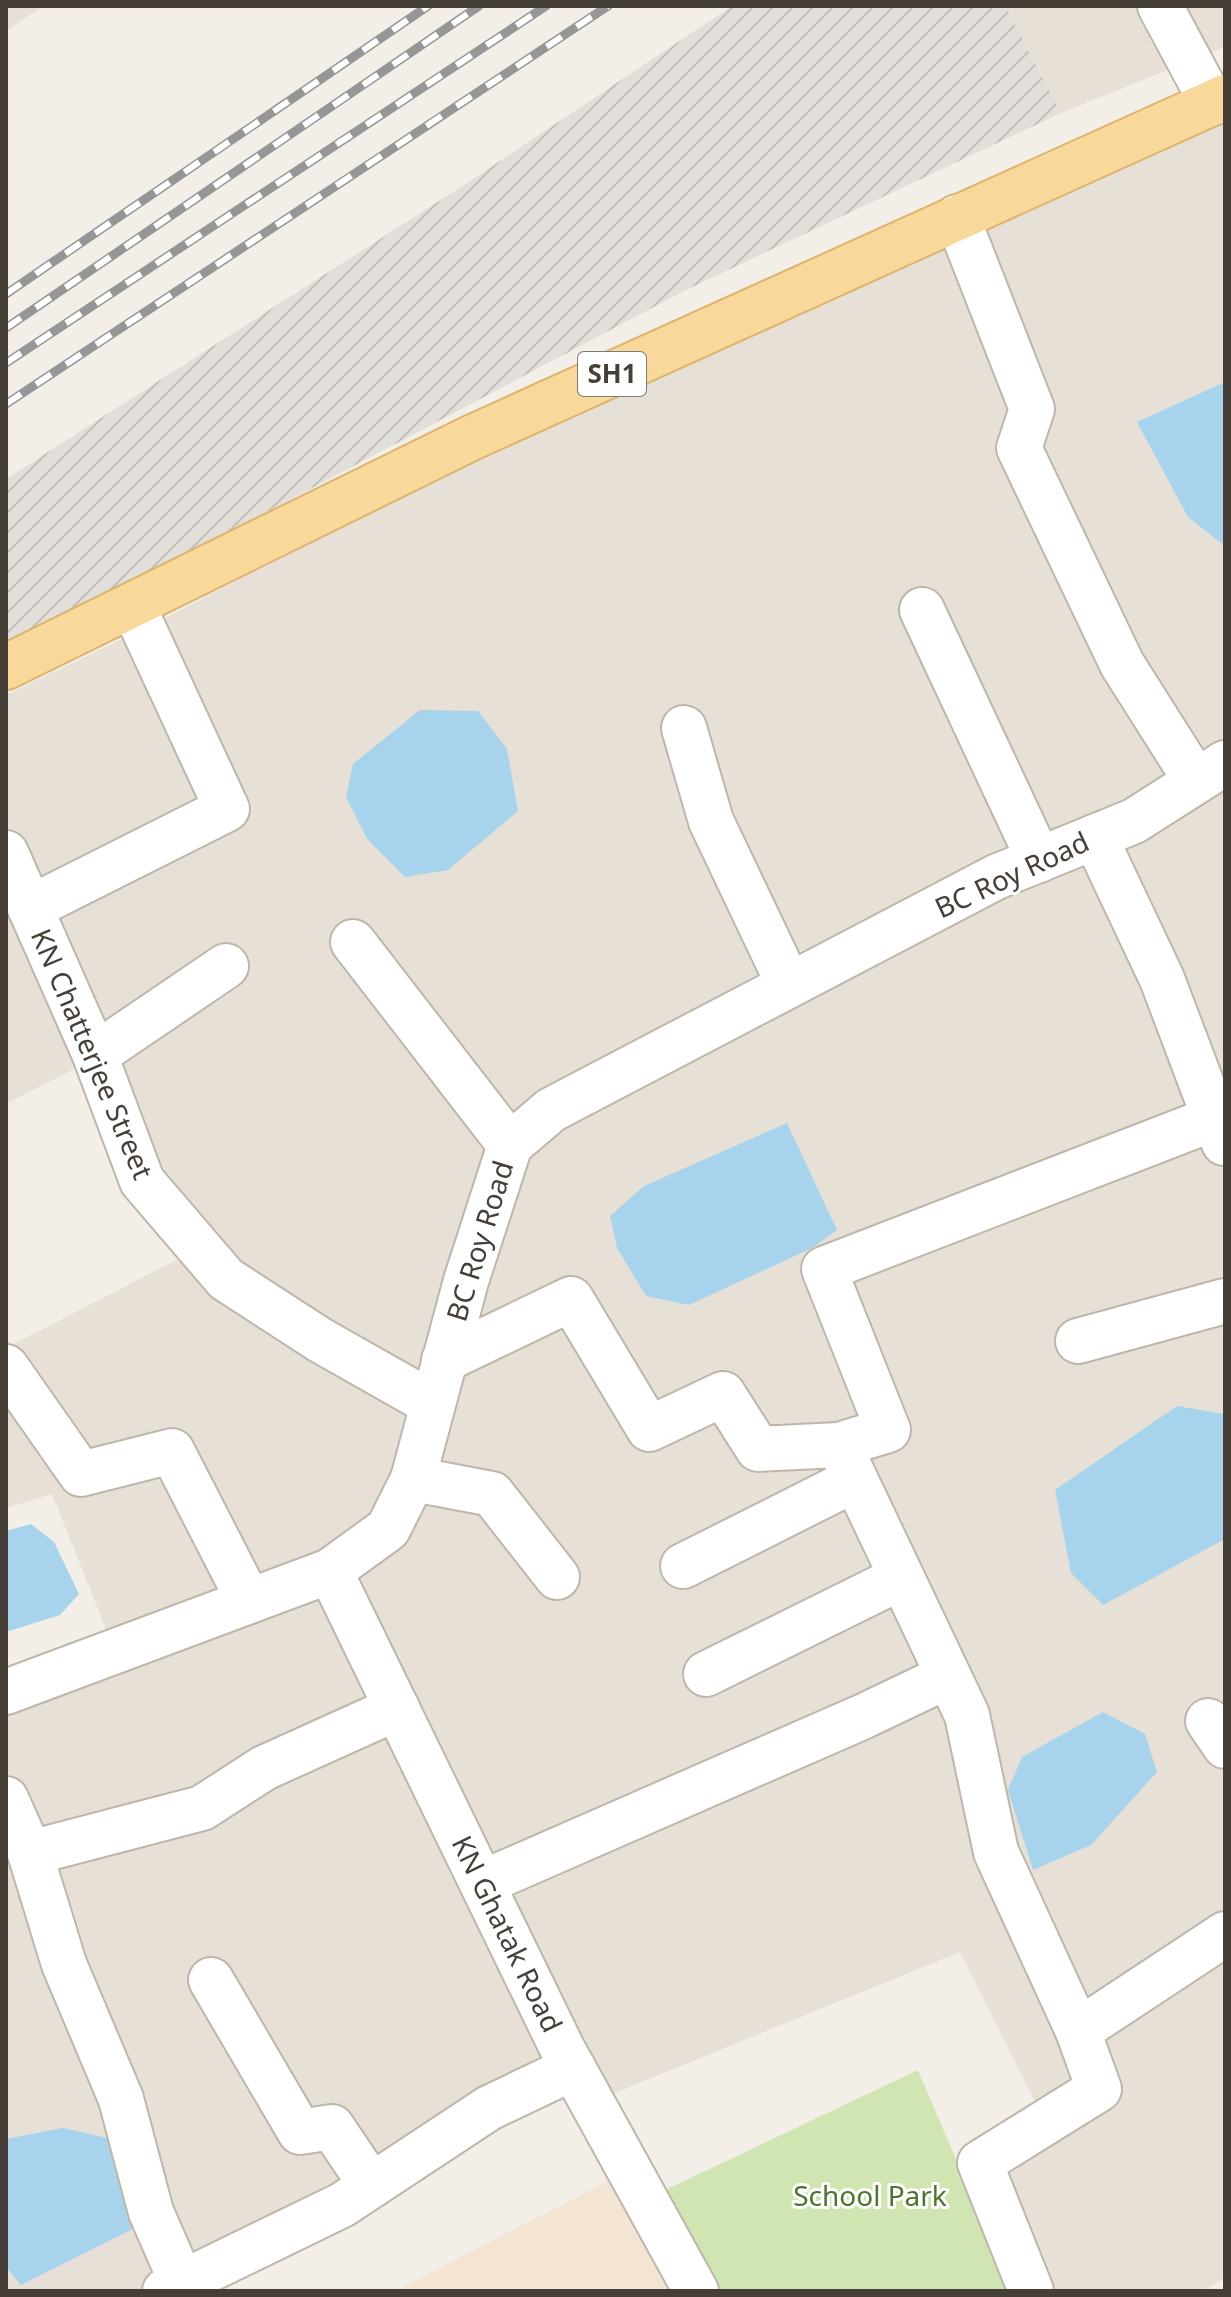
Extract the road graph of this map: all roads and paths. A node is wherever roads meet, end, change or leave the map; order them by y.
1 (1160, 6) edge
2 (1218, 100) edge
3 (957, 217) junction
4 (133, 606) junction
5 (922, 610) dead end
6 (6, 667) edge
7 (684, 728) dead end
8 (1211, 772) edge
9 (1095, 837) junction
10 (6, 853) edge
11 (1039, 860) junction
12 (30, 908) junction
13 (353, 942) dead end
14 (226, 966) dead end
15 (789, 985) junction
16 (95, 1055) junction
17 (1220, 1132) edge
18 (510, 1145) junction
19 (1225, 1301) edge
20 (1078, 1341) dead end
21 (444, 1360) junction
22 (11, 1382) edge
23 (433, 1404) junction
24 (846, 1462) junction
25 (413, 1479) junction
26 (683, 1566) dead end
27 (330, 1571) junction
28 (557, 1577) dead end
29 (900, 1578) junction
30 (249, 1601) junction
31 (706, 1674) dead end
32 (948, 1676) junction
33 (6, 1692) edge
34 (397, 1708) junction
35 (6, 1799) edge
36 (30, 1853) junction
37 (482, 1883) junction
38 (1225, 1934) edge
39 (211, 1980) dead end
40 (1078, 2031) junction
41 (573, 2068) junction
42 (371, 2185) junction
43 (174, 2287) edge
44 (696, 2291) edge
45 (1031, 2291) edge

1 - 2 street
2 - 3 main road, SH1
3 - 4 main road, SH1
3 - 8 street
4 - 6 main road, SH1
4 - 12 street
5 - 11 street
7 - 15 street
8 - 9 street, BC Roy Road
9 - 11 street, BC Roy Road
9 - 17 street
10 - 12 street, KN Chatterjee Street
11 - 15 street, BC Roy Road
12 - 16 street, KN Chatterjee Street
13 - 18 street
14 - 16 street
15 - 18 street, BC Roy Road
16 - 23 street, KN Chatterjee Street
17 - 24 street
18 - 21 street, BC Roy Road
19 - 20 street
21 - 23 street, BC Roy Road
21 - 24 street
22 - 30 street
23 - 25 street, BC Roy Road
24 - 26 street
24 - 29 street
25 - 27 street, BC Roy Road
25 - 28 street
27 - 30 street, BC Roy Road
27 - 34 street, KN Ghatak Road
29 - 31 street
29 - 32 street
30 - 33 street, BC Roy Road
32 - 37 street
32 - 40 street
34 - 36 street
34 - 37 street, KN Ghatak Road
35 - 36 street
36 - 43 street
37 - 41 street, KN Ghatak Road
38 - 40 street
39 - 42 street
40 - 45 street
41 - 42 street
41 - 44 street, KN Ghatak Road
42 - 43 street

